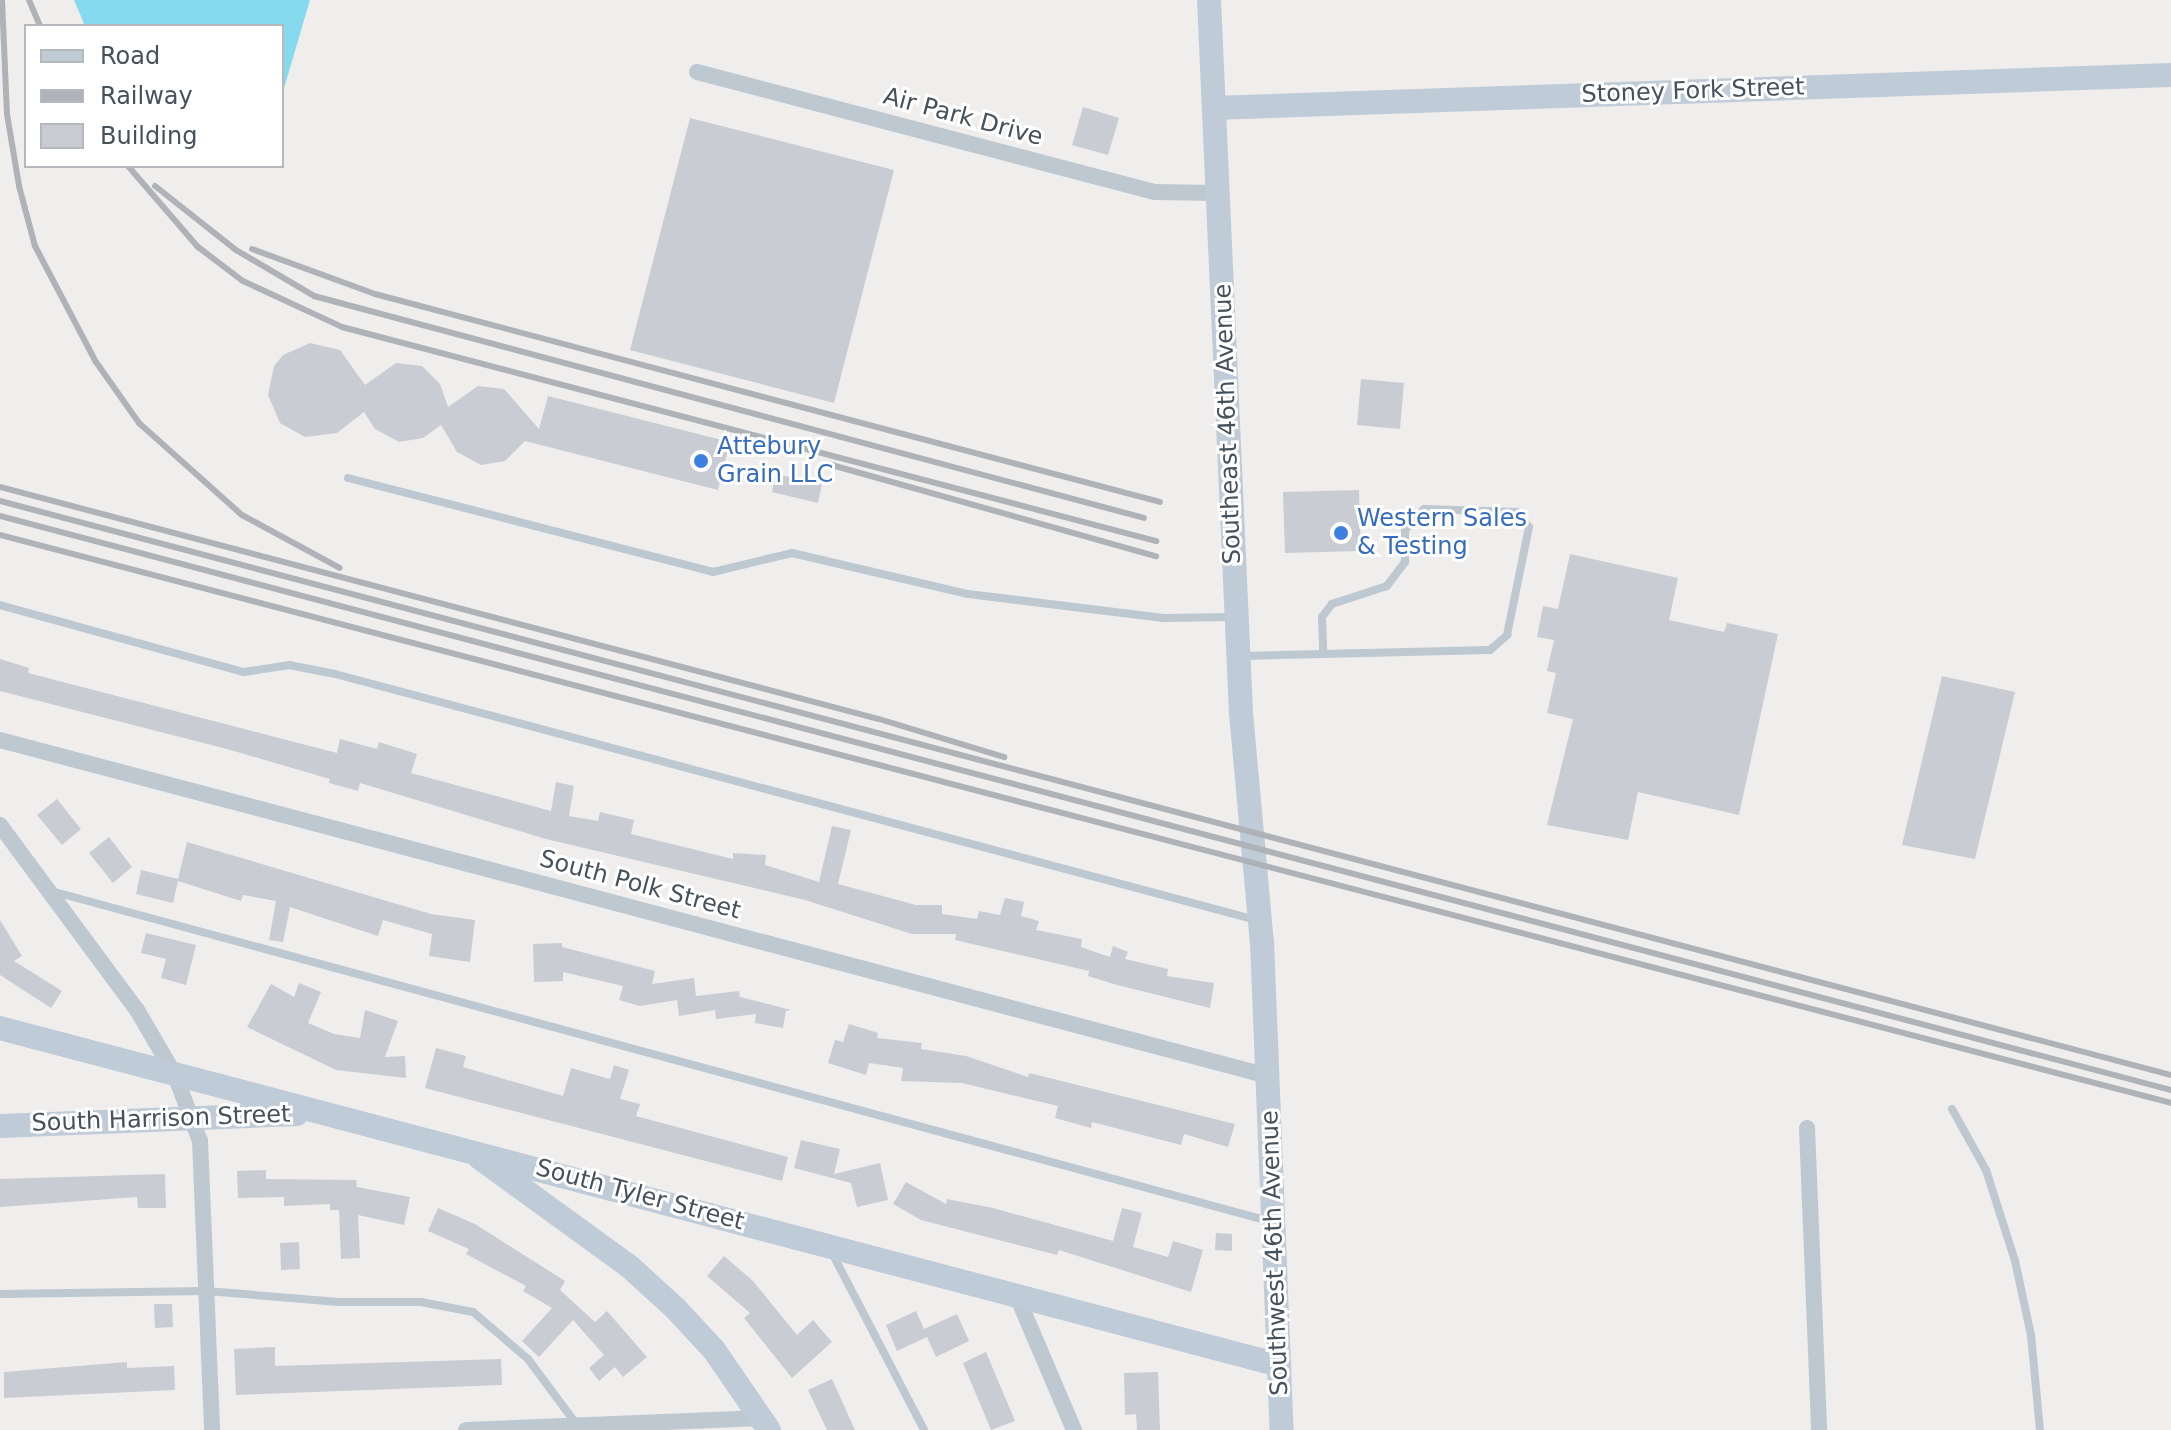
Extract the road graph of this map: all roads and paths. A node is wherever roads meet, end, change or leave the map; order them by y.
1 (1209, 0) edge
2 (697, 72) dead end
3 (2171, 75) edge
4 (1214, 108) junction
5 (1218, 193) junction
6 (348, 478) dead end
7 (0, 605) edge
8 (1236, 617) junction
9 (1323, 654) junction
10 (1238, 656) junction
11 (0, 740) edge
12 (0, 825) edge
13 (48, 891) junction
14 (1261, 921) junction
15 (0, 1028) edge
16 (175, 1075) junction
17 (1268, 1076) junction
18 (1952, 1109) dead end
19 (323, 1113) junction
20 (191, 1119) junction
21 (0, 1126) edge
22 (1807, 1128) dead end
23 (468, 1150) junction
24 (1274, 1222) junction
25 (827, 1244) junction
26 (206, 1291) junction
27 (0, 1294) edge
28 (1016, 1294) junction
29 (1279, 1365) junction
30 (766, 1424) edge
31 (578, 1425) junction
32 (212, 1430) edge
33 (466, 1430) edge
34 (924, 1430) edge
35 (1074, 1430) edge
36 (1282, 1430) edge
37 (1819, 1430) edge
38 (2040, 1430) edge

1 - 4 main road, Southeast 46th Avenue
2 - 5 street, Air Park Drive
3 - 4 main road, Stoney Fork Street
4 - 5 main road, Southeast 46th Avenue
5 - 8 main road, Southeast 46th Avenue
6 - 8 lane
7 - 14 lane
8 - 10 main road, Southeast 46th Avenue
9 - 9 lane
9 - 10 lane
10 - 14 main road, Southeast 46th Avenue
11 - 17 street, South Polk Street
12 - 13 street
13 - 16 street
13 - 24 lane
14 - 17 main road, Southwest 46th Avenue
15 - 16 main road, South Tyler Street
16 - 19 main road, South Tyler Street
16 - 20 street
17 - 24 main road, Southwest 46th Avenue
18 - 38 lane
19 - 20 main road, South Harrison Street
19 - 23 main road, South Tyler Street
20 - 21 main road, South Harrison Street
20 - 26 street
22 - 37 street
23 - 25 main road, South Tyler Street
23 - 30 main road
24 - 29 main road, Southwest 46th Avenue
25 - 28 main road, South Tyler Street
25 - 34 lane
26 - 27 lane
26 - 31 lane
26 - 32 street
28 - 29 main road, South Tyler Street
28 - 35 street
29 - 36 main road, Southwest 46th Avenue
30 - 31 street
31 - 33 street

